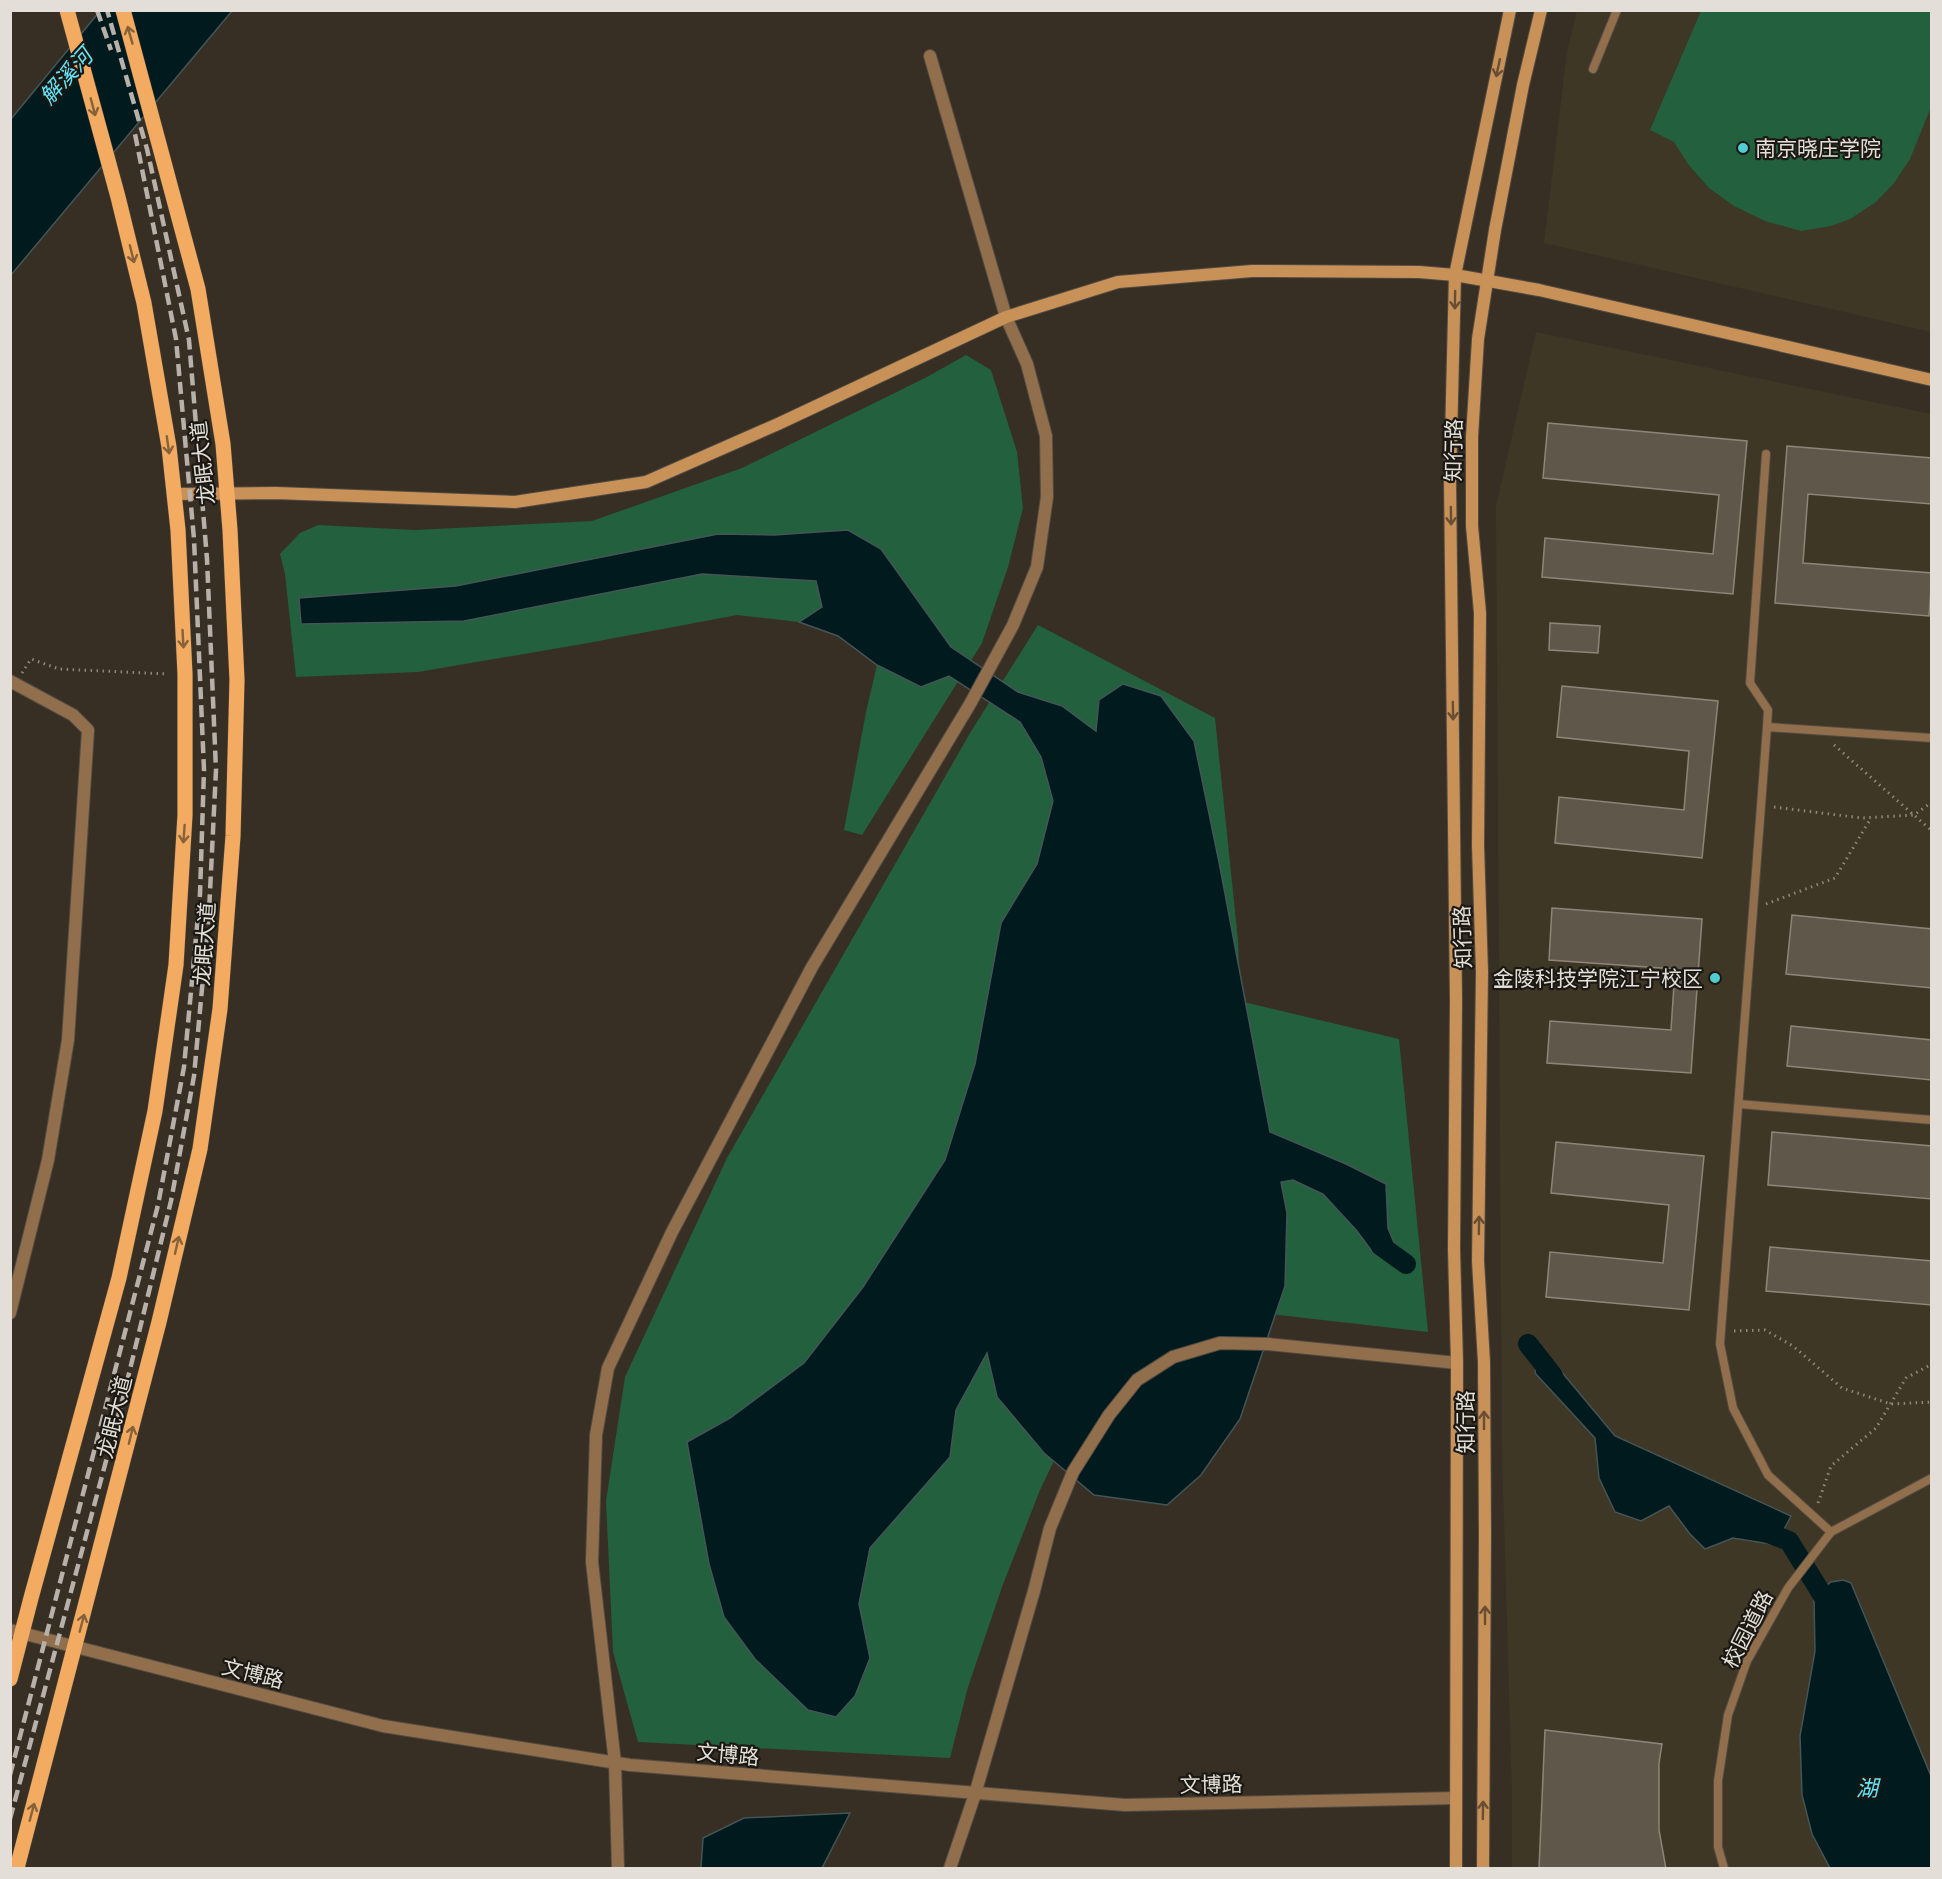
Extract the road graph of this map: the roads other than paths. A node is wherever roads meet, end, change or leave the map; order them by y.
1 (67, 10) edge
2 (123, 10) edge
3 (1510, 10) edge
4 (1541, 10) edge
5 (1617, 10) edge
6 (930, 56) dead end
7 (1593, 69) dead end
8 (1455, 275) junction
9 (1487, 281) junction
10 (1006, 317) junction
11 (1932, 380) edge
12 (1766, 454) dead end
13 (174, 494) junction
14 (227, 494) junction
15 (12, 682) edge
16 (1767, 727) junction
17 (1932, 738) edge
18 (1738, 1104) junction
19 (1932, 1120) edge
20 (10, 1312) edge
21 (1457, 1363) junction
22 (1932, 1478) edge
23 (1831, 1532) junction
24 (16, 1632) edge
25 (75, 1648) junction
26 (10, 1679) edge
27 (615, 1763) junction
28 (975, 1794) junction
29 (1456, 1798) junction
30 (17, 1869) edge
31 (618, 1869) edge
32 (950, 1869) edge
33 (1456, 1869) edge
34 (1483, 1869) edge
35 (1724, 1869) edge

1 -> 13 main road, 龙眠大道
14 -> 2 main road, 龙眠大道
3 -> 8 street, 知行路
4 - 9 street, 知行路
5 - 7 lane
6 - 10 street
8 - 9 street
8 - 10 street
8 -> 21 street, 知行路
9 - 11 street
34 -> 9 street, 知行路
10 - 14 street
10 - 27 street
12 - 16 lane
13 - 14 street
13 -> 24 main road, 龙眠大道
25 -> 14 main road, 龙眠大道
15 - 20 street
16 - 17 lane
16 - 18 lane
18 - 19 lane
18 - 23 lane
21 - 28 street
21 - 29 street, 知行路
22 - 23 lane, 校园道路
23 - 35 lane, 校园道路
24 - 25 street, 文博路
24 - 26 main road, 龙眠大道
25 - 27 street, 文博路
30 -> 25 main road, 龙眠大道
27 - 28 street, 文博路
27 - 31 street
28 - 29 street, 文博路
28 - 32 street
29 - 33 street, 知行路

